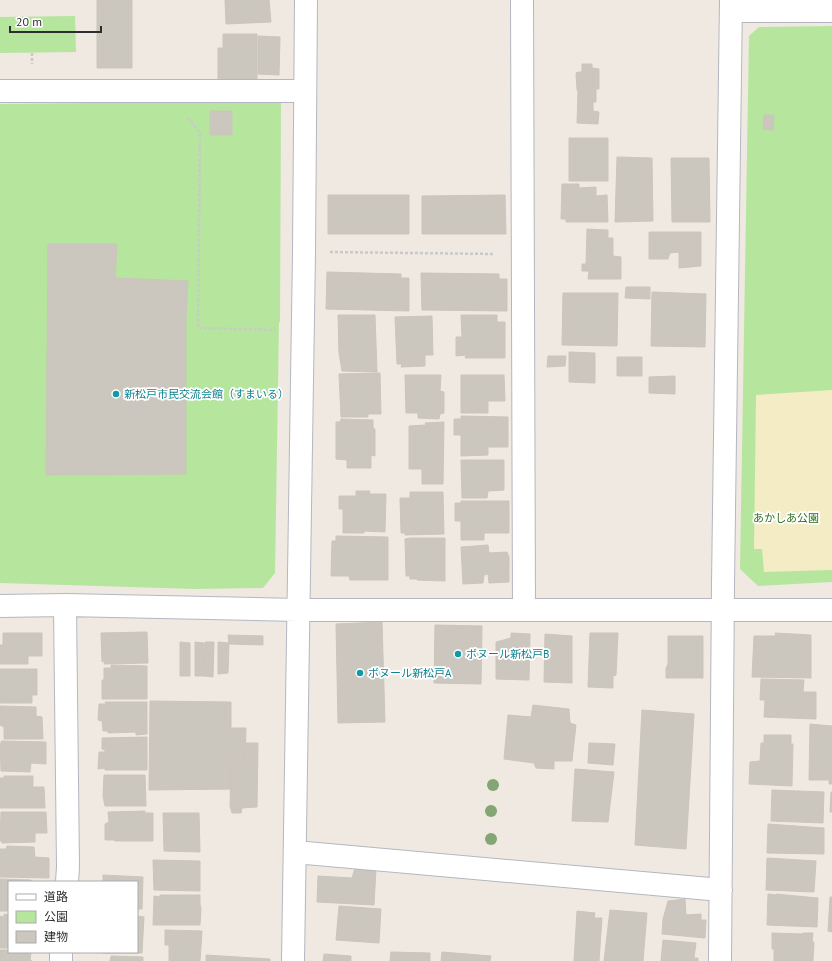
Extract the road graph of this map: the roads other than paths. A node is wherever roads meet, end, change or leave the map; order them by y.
1 (306, 0) edge
2 (522, 0) edge
3 (731, 6) edge
4 (832, 11) edge
5 (0, 90) edge
6 (306, 91) junction
7 (0, 606) edge
8 (65, 606) junction
9 (724, 609) junction
10 (298, 610) junction
11 (524, 610) junction
12 (832, 610) edge
13 (295, 852) junction
14 (67, 881) edge
15 (721, 890) junction
16 (293, 961) edge
17 (720, 961) edge

1 - 6 street
2 - 11 street
3 - 4 street
3 - 9 street
5 - 6 street
6 - 10 street
7 - 8 street
8 - 10 street
8 - 14 street
9 - 11 street
9 - 12 street
9 - 15 street
10 - 11 street
10 - 13 street
13 - 15 street
13 - 16 street
15 - 17 street

